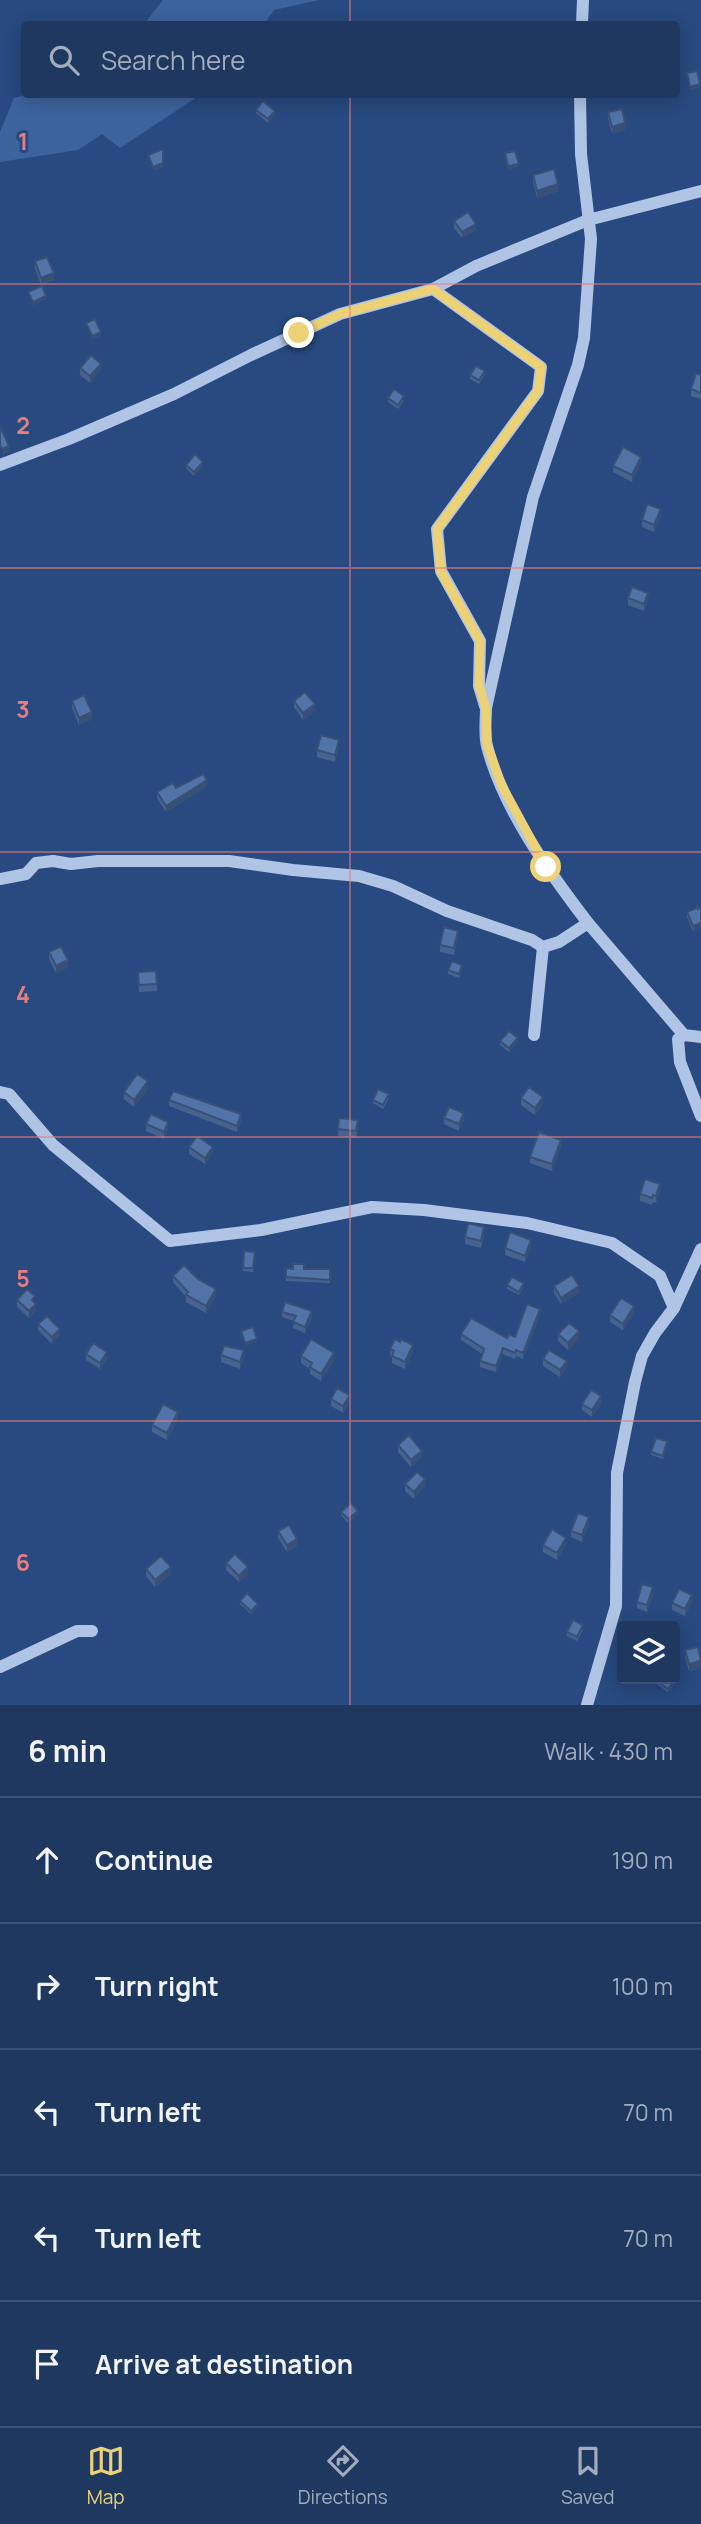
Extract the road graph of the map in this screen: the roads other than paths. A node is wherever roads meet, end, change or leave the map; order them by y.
1 (583, 0) edge
2 (582, 21) edge
3 (580, 98) edge
4 (701, 191) edge
5 (588, 220) junction
6 (433, 289) junction
7 (0, 465) edge
8 (486, 708) junction
9 (0, 878) edge
10 (588, 923) junction
11 (543, 947) junction
12 (534, 1034) dead end
13 (684, 1035) junction
14 (701, 1037) edge
15 (0, 1092) edge
16 (701, 1116) edge
17 (701, 1249) edge
18 (674, 1308) junction
19 (92, 1631) dead end
20 (0, 1667) edge
21 (587, 1705) edge

1 - 2 street
3 - 5 street
4 - 5 street
5 - 6 street
5 - 8 street
6 - 7 street
6 - 8 street
8 - 10 street
9 - 11 street
10 - 11 street
10 - 13 street
11 - 12 street
13 - 14 street
13 - 16 street
15 - 18 street
17 - 18 street
18 - 21 street
19 - 20 street

